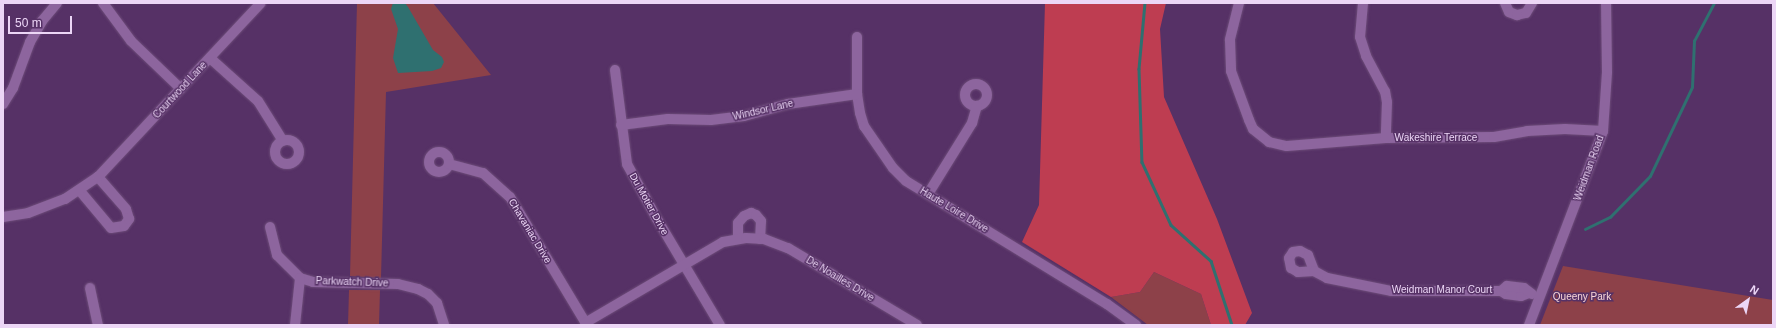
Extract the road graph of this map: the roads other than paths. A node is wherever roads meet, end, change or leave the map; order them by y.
1 (57, 3) edge
2 (103, 3) edge
3 (261, 3) edge
4 (1239, 3) edge
5 (1363, 3) edge
6 (1505, 3) edge
7 (1532, 3) edge
8 (1606, 3) edge
9 (857, 37) dead end
10 (210, 58) junction
11 (616, 70) dead end
12 (181, 89) junction
13 (857, 94) junction
14 (3, 104) edge
15 (977, 106) dead end
16 (621, 125) junction
17 (1603, 131) junction
18 (1386, 138) junction
19 (283, 142) dead end
20 (449, 164) dead end
21 (98, 177) junction
22 (80, 191) junction
23 (928, 194) junction
24 (3, 217) edge
25 (270, 227) dead end
26 (738, 238) junction
27 (760, 239) junction
28 (683, 264) junction
29 (1314, 271) dead end
30 (300, 278) junction
31 (90, 288) dead end
32 (1540, 296) junction
33 (586, 324) edge
34 (98, 325) edge
35 (294, 325) edge
36 (444, 325) edge
37 (720, 325) edge
38 (916, 325) edge
39 (1136, 325) edge
40 (1528, 325) edge

1 - 14 street
2 - 12 street
3 - 10 street, Courtwood Lane
4 - 18 street, Wakeshire Terrace
5 - 18 street
6 - 7 street
8 - 17 street, Weidman Road
9 - 13 street, Haute Loire Drive
10 - 12 street, Courtwood Lane
10 - 19 street
11 - 16 street, Du Motier Drive
12 - 21 street, Courtwood Lane
13 - 16 street, Windsor Lane
13 - 23 street, Haute Loire Drive
15 - 23 street
16 - 28 street, Du Motier Drive
17 - 18 street, Wakeshire Terrace
17 - 32 street, Weidman Road
20 - 33 street, Chavaniac Drive
21 - 22 street, Courtwood Lane
21 - 22 street
22 - 24 street, Courtwood Lane
23 - 39 street, Haute Loire Drive
25 - 30 street
26 - 27 street, De Noailles Drive
26 - 27 street
26 - 28 street, De Noailles Drive
27 - 38 street, De Noailles Drive
28 - 33 street, De Noailles Drive
28 - 37 street, Du Motier Drive
29 - 32 street, Weidman Manor Court
30 - 35 street
30 - 36 street, Parkwatch Drive
31 - 34 street
32 - 40 street, Weidman Road

